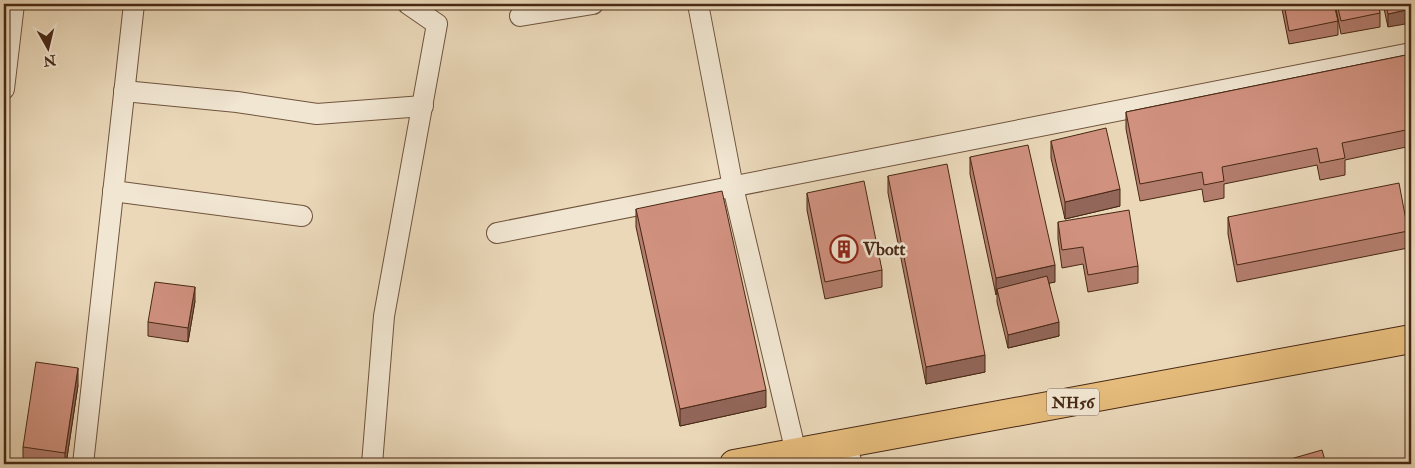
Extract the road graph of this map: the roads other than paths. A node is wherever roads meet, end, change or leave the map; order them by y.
1 (14, 4) edge
2 (134, 4) edge
3 (408, 4) edge
4 (593, 4) edge
5 (698, 4) edge
6 (520, 16) dead end
7 (1411, 54) edge
8 (4, 89) edge
9 (124, 91) junction
10 (423, 106) junction
11 (733, 187) junction
12 (112, 191) junction
13 (302, 216) dead end
14 (497, 233) dead end
15 (1411, 339) edge
16 (796, 453) junction
17 (849, 454) edge
18 (83, 464) edge
19 (372, 464) edge
20 (734, 464) edge

1 - 8 street
2 - 9 street
3 - 10 street
4 - 6 street
5 - 11 street
7 - 11 street
9 - 10 street
9 - 12 street
10 - 19 street
11 - 14 street
11 - 16 street
12 - 13 street
12 - 18 street
15 - 17 highway, NH56
16 - 17 highway, NH56
16 - 20 highway, NH56

